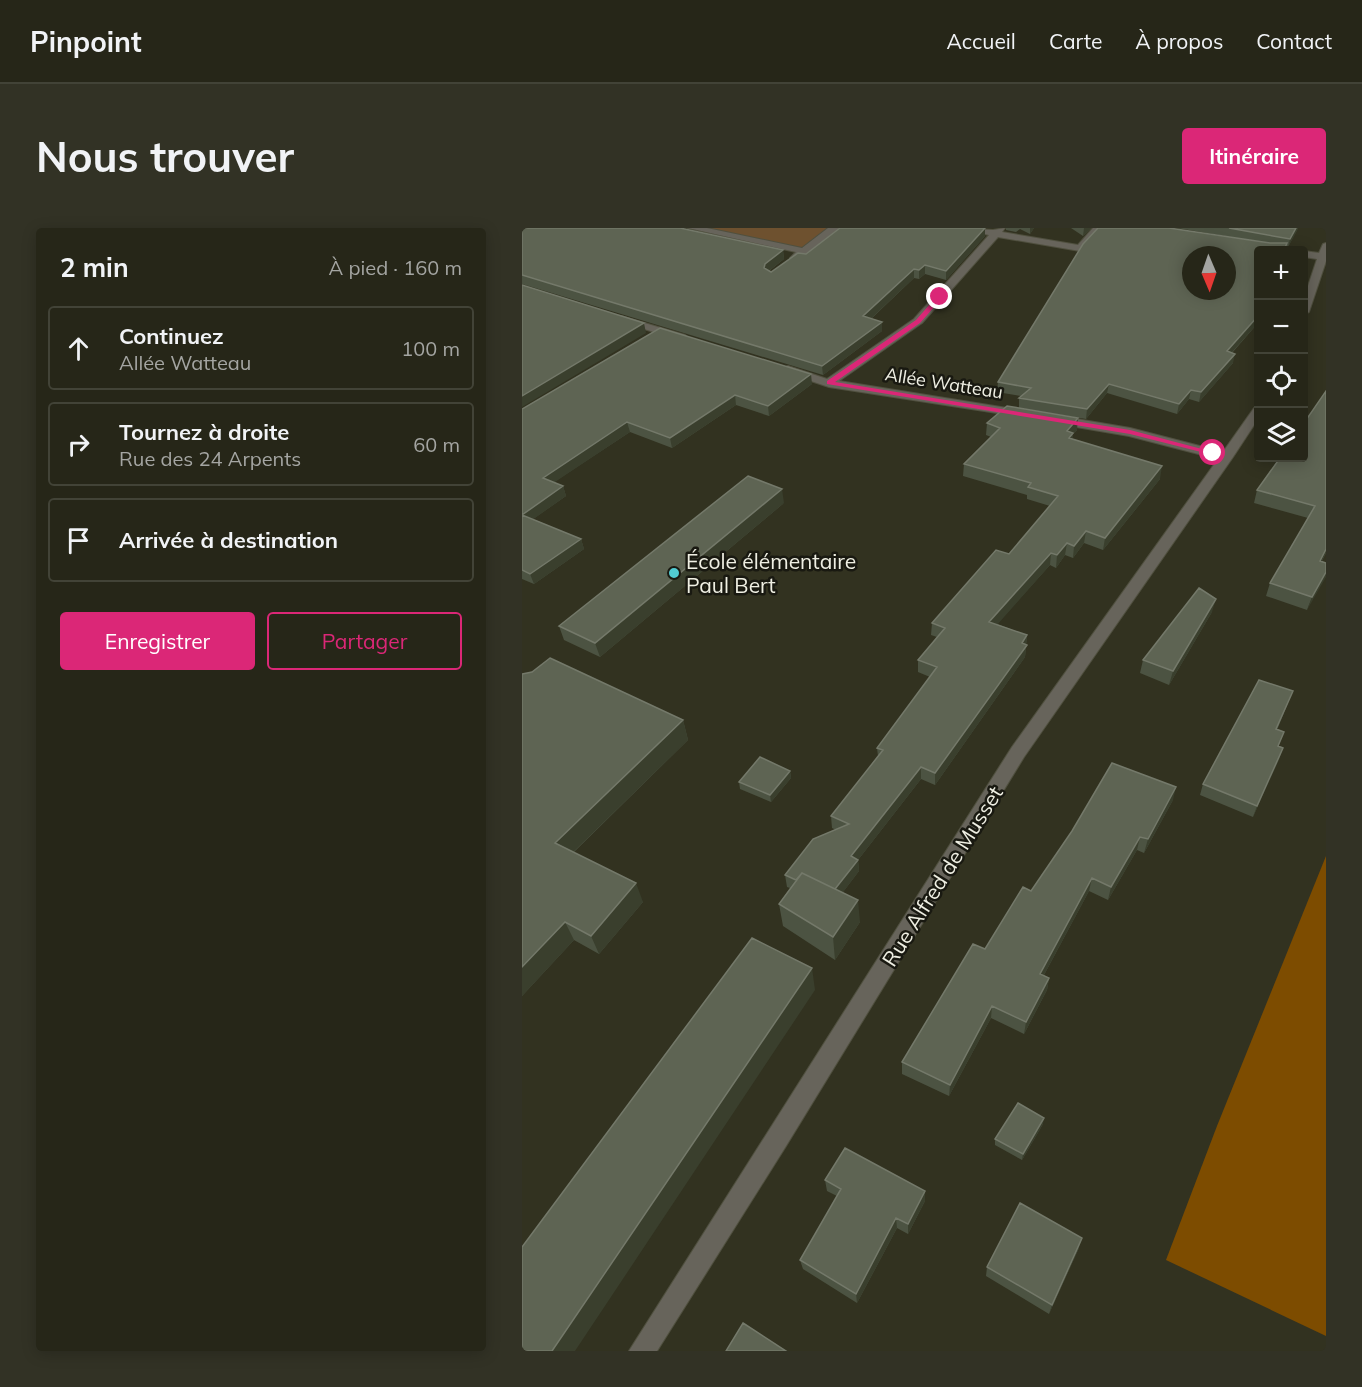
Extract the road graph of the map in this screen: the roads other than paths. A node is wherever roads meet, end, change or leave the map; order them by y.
1 (693, 228) edge
2 (834, 228) edge
3 (964, 228) edge
4 (1098, 228) edge
5 (997, 231) edge
6 (805, 250) junction
7 (1324, 252) edge
8 (1308, 254) edge
9 (789, 263) edge
10 (1308, 300) edge
11 (607, 315) edge
12 (660, 331) junction
13 (647, 339) edge
14 (692, 341) edge
15 (779, 368) edge
16 (829, 383) junction
17 (1254, 417) edge
18 (1227, 457) junction
19 (642, 1351) edge

1 - 6 street
2 - 6 street
3 - 5 street
4 - 5 street
5 - 16 street
6 - 9 street
7 - 8 street
7 - 10 street
11 - 12 street
12 - 13 street
12 - 14 street
15 - 16 street, Allée Watteau
16 - 18 street, Allée Watteau
17 - 18 street, Rue Alfred de Musset
18 - 19 street, Rue Alfred de Musset

